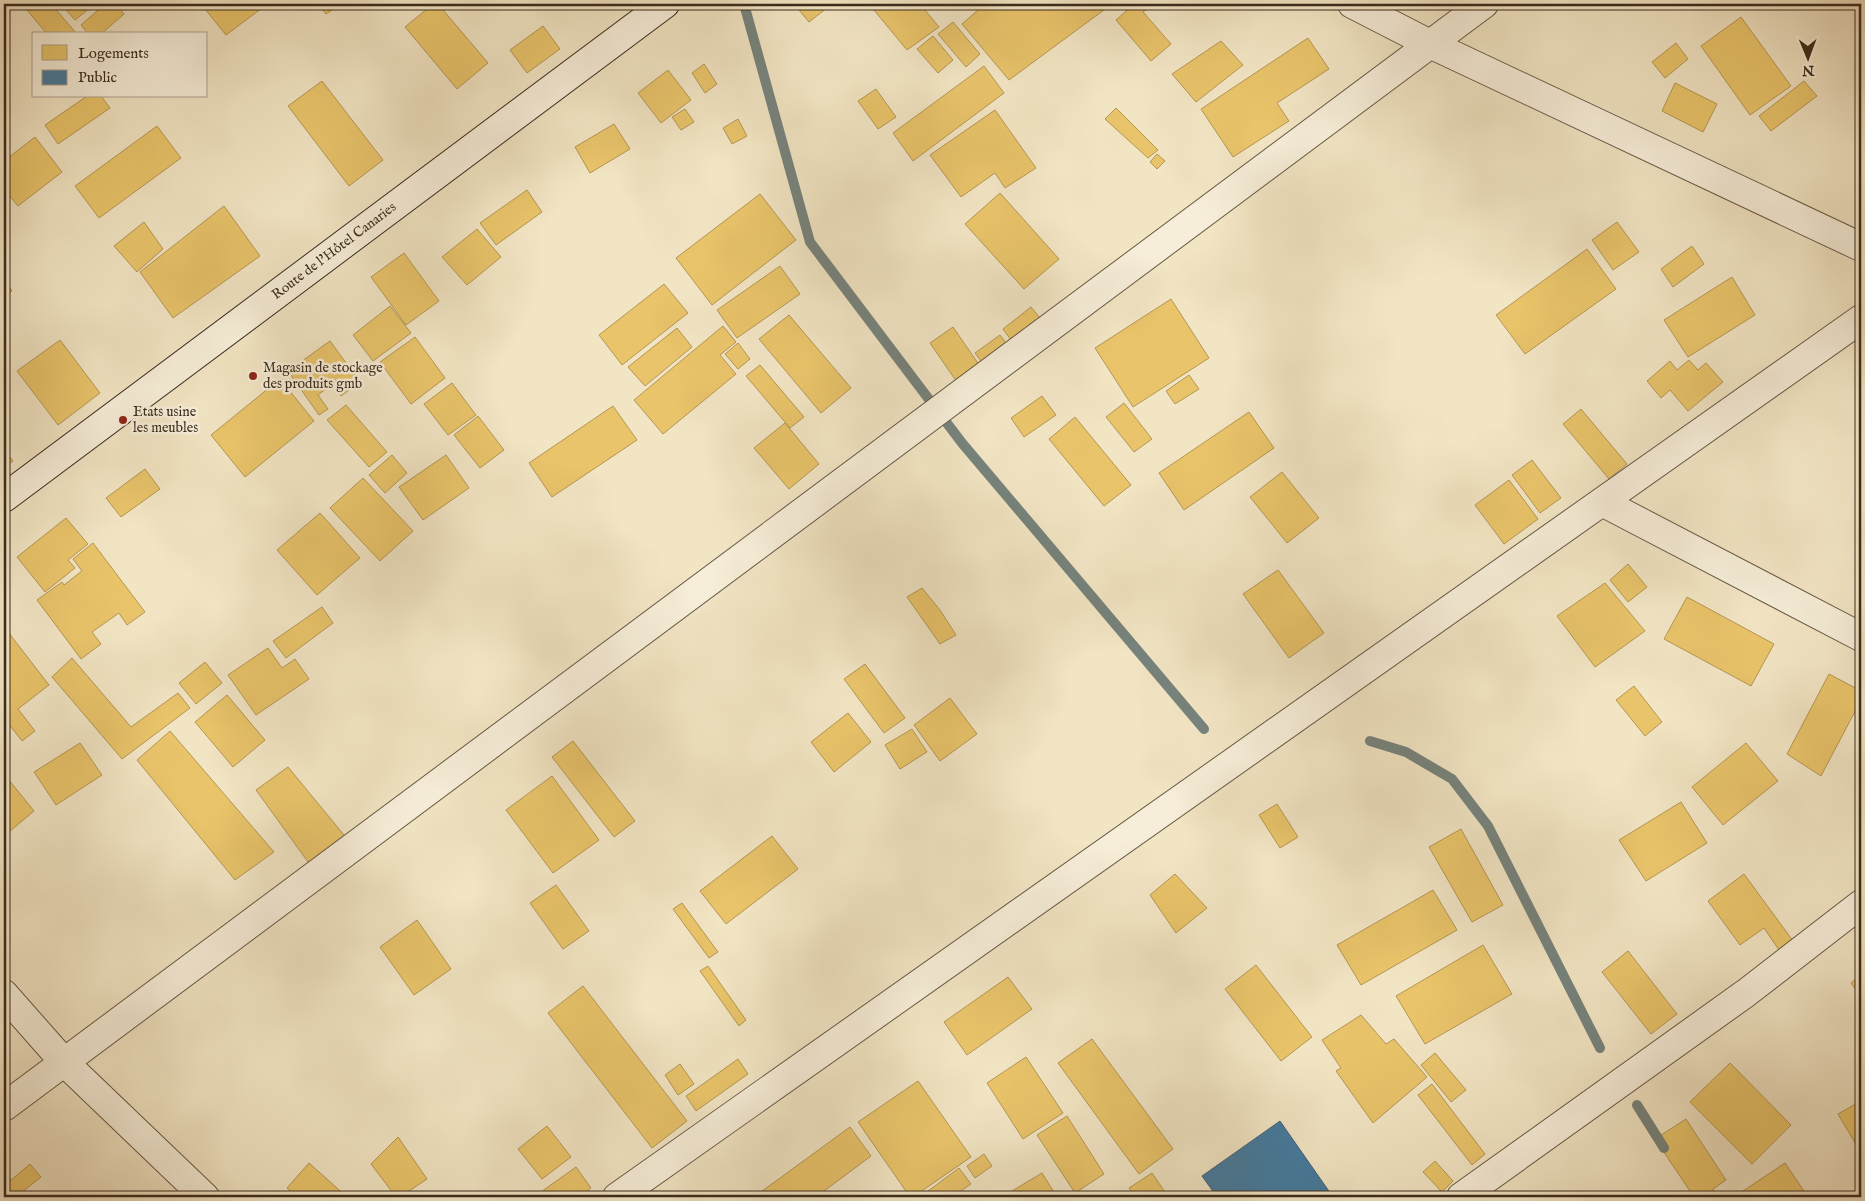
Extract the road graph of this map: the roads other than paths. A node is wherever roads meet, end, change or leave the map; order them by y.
1 (665, 4) edge
2 (1352, 4) edge
3 (1484, 4) edge
4 (1430, 44) junction
5 (1861, 247) edge
6 (1861, 319) edge
7 (4, 498) edge
8 (1602, 502) junction
9 (1861, 637) edge
10 (1861, 904) edge
11 (4, 994) edge
12 (64, 1062) junction
13 (4, 1107) edge
14 (205, 1197) edge
15 (617, 1197) edge
16 (1461, 1197) edge

1 - 7 street, Route de l'Hôtel Canaries
2 - 4 street
3 - 4 street
4 - 5 street
4 - 12 street
6 - 8 street
8 - 9 street
8 - 15 street
10 - 16 street
11 - 12 street
12 - 13 street
12 - 14 street

